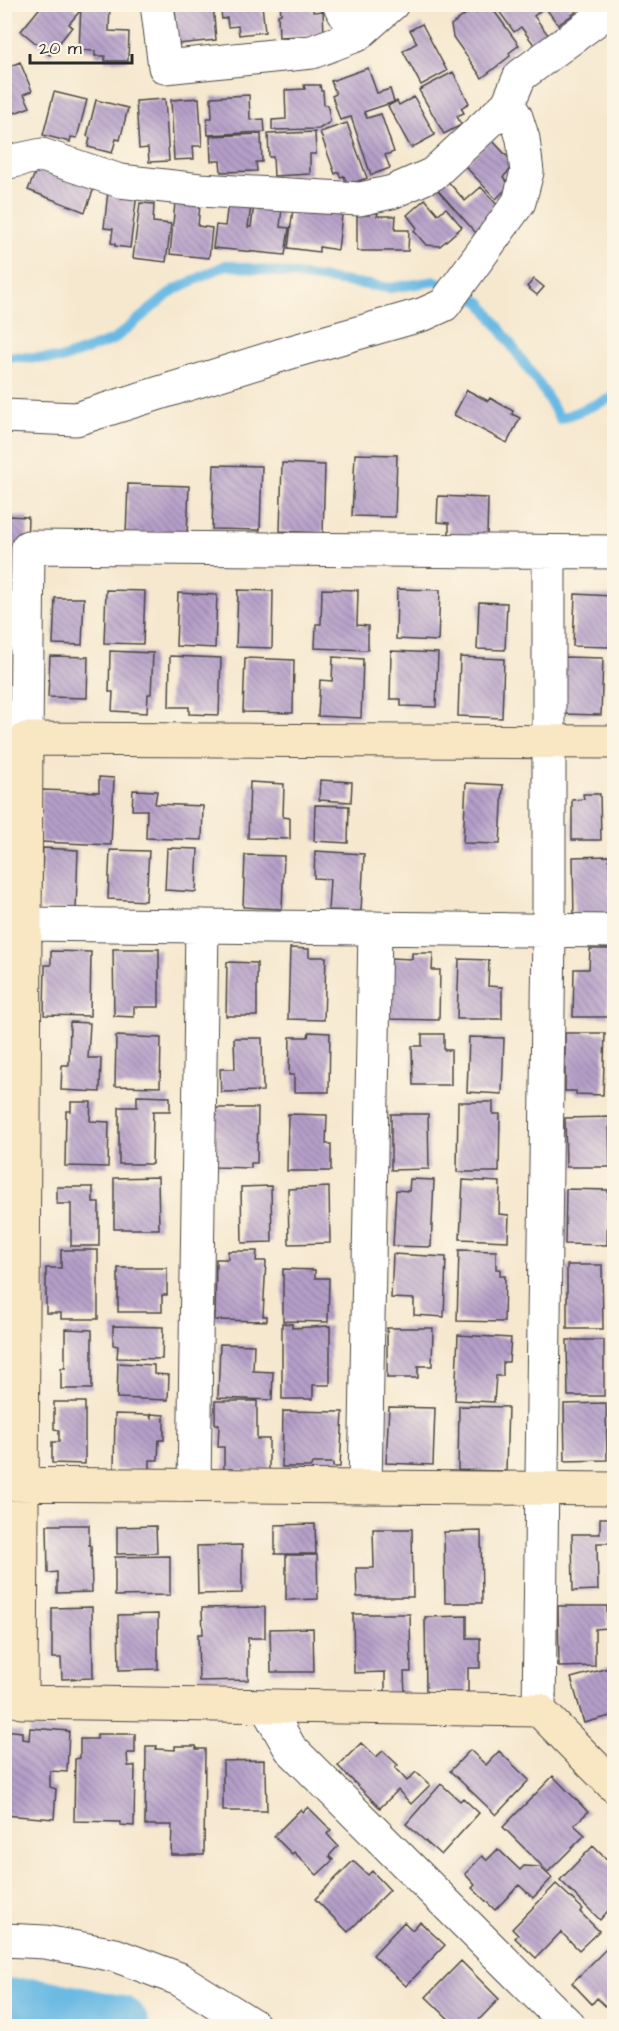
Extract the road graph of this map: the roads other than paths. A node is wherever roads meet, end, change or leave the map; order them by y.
1 (157, 4) edge
2 (339, 4) edge
3 (392, 4) edge
4 (615, 8) edge
5 (357, 35) junction
6 (508, 104) junction
7 (4, 163) edge
8 (4, 416) edge
9 (549, 552) junction
10 (615, 552) edge
11 (548, 741) junction
12 (615, 742) edge
13 (15, 750) edge
14 (25, 924) junction
15 (202, 926) junction
16 (375, 928) junction
17 (549, 930) junction
18 (615, 931) edge
19 (13, 1484) edge
20 (194, 1485) junction
21 (365, 1487) junction
22 (543, 1488) junction
23 (615, 1489) edge
24 (13, 1702) edge
25 (266, 1706) junction
26 (539, 1710) junction
27 (615, 1786) edge
28 (4, 1940) edge
29 (254, 2026) edge
30 (569, 2026) edge

1 - 5 street
2 - 5 street
3 - 5 street
4 - 6 street
6 - 7 street
6 - 8 street
9 - 10 street
9 - 11 street
9 - 13 street
11 - 12 street
11 - 13 street
11 - 17 street
13 - 14 street
14 - 15 street
14 - 19 street
15 - 16 street
15 - 20 street
16 - 17 street
16 - 21 street
17 - 18 street
17 - 22 street
19 - 20 street
19 - 24 street
20 - 21 street
21 - 22 street
22 - 23 street
22 - 26 street
24 - 25 street
25 - 26 street
25 - 30 street
26 - 27 street
28 - 29 street

